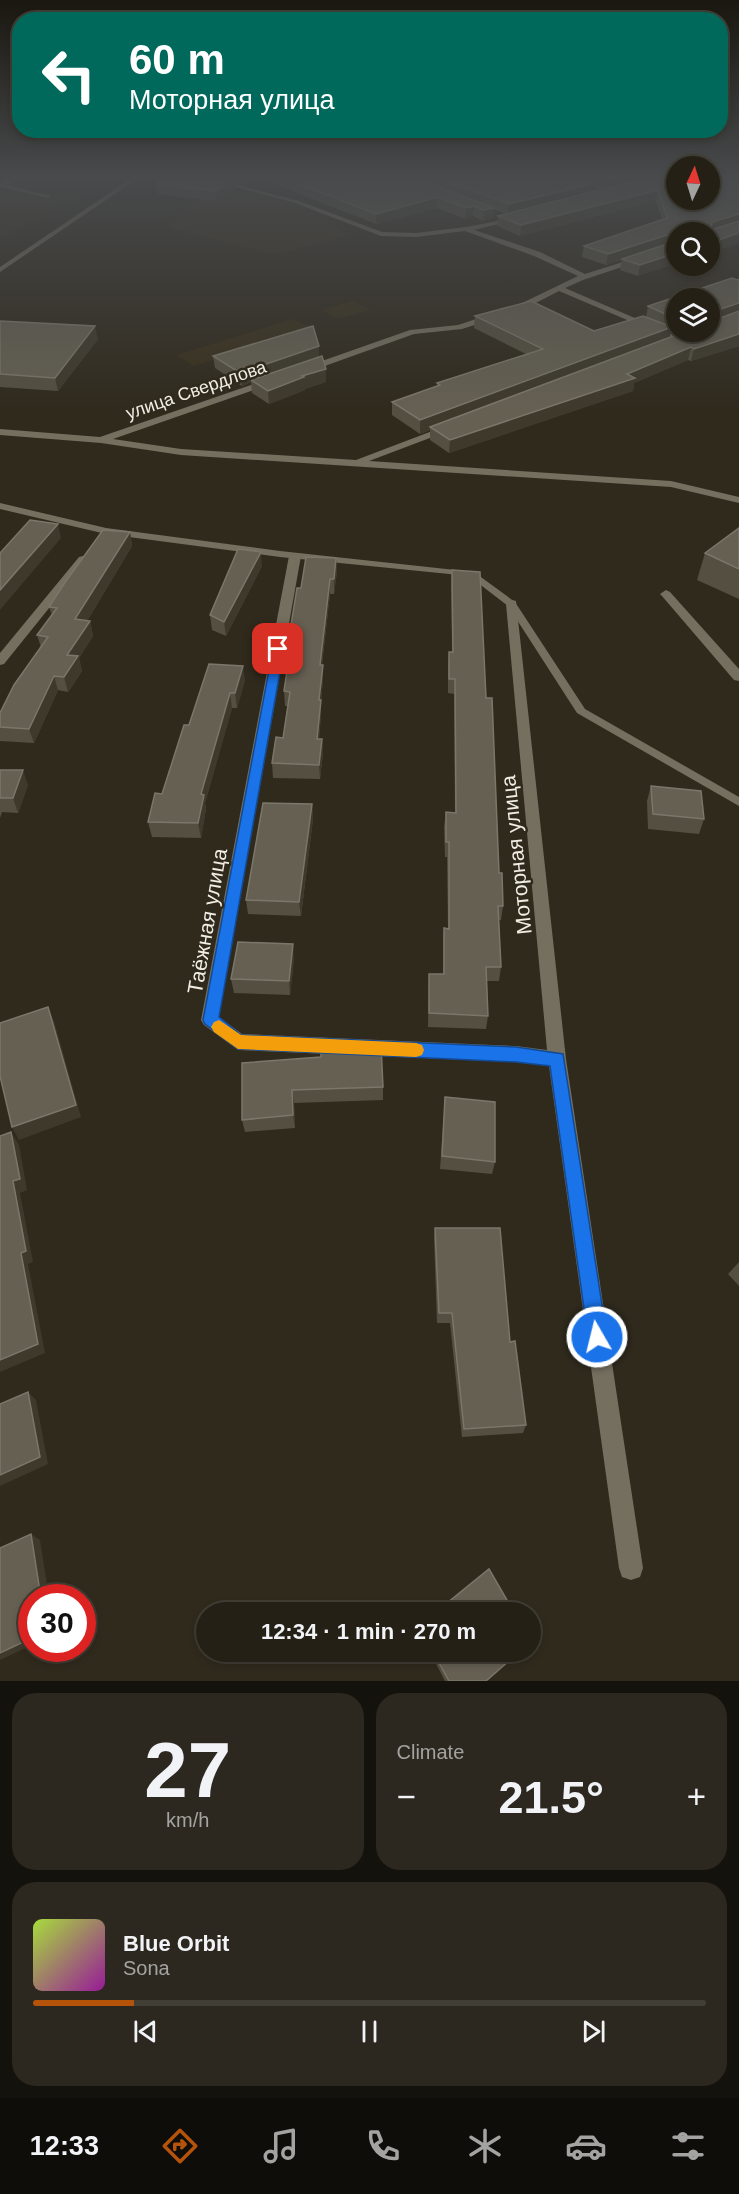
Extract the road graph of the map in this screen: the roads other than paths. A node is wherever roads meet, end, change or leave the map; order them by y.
1 (24, 253) edge
2 (535, 253) edge
3 (659, 253) edge
4 (0, 270) edge
5 (585, 277) junction
6 (560, 289) junction
7 (666, 333) edge
8 (676, 342) edge
9 (671, 344) edge
10 (291, 375) edge
11 (280, 378) edge
12 (453, 426) edge
13 (0, 432) edge
14 (101, 440) junction
15 (355, 463) junction
16 (739, 500) edge
17 (0, 506) edge
18 (98, 540) junction
19 (295, 556) junction
20 (666, 594) dead end
21 (512, 604) junction
22 (0, 661) edge
23 (739, 677) edge
24 (739, 802) edge
25 (557, 1059) junction
26 (631, 1568) dead end

1 - 4 street
2 - 5 street
3 - 5 street, улица Свердлова
5 - 6 street, улица Свердлова
6 - 7 street
6 - 10 street, улица Свердлова
8 - 9 street
11 - 14 street, улица Свердлова
12 - 15 street
13 - 14 street
14 - 15 street
15 - 16 street
17 - 18 lane
18 - 19 lane
18 - 22 street
19 - 21 lane
19 - 25 street, Таёжная улица
20 - 23 street
21 - 24 lane
21 - 25 street, Моторная улица
25 - 26 street, Моторная улица

